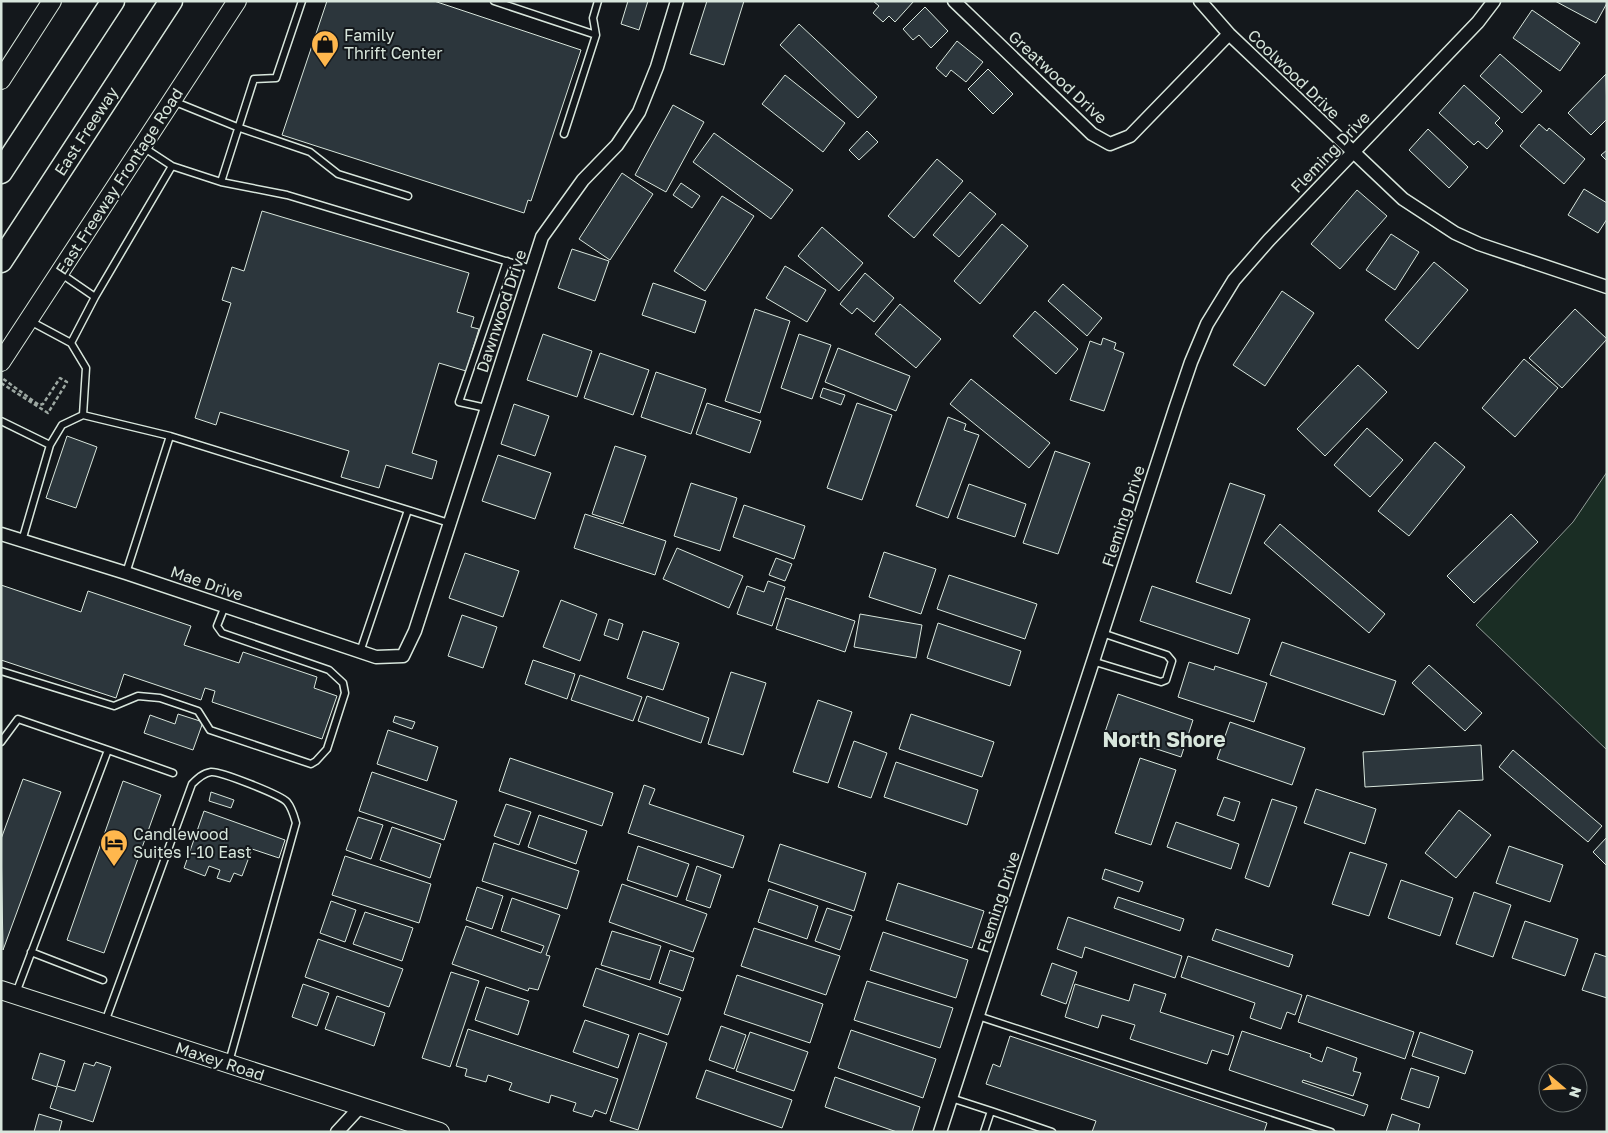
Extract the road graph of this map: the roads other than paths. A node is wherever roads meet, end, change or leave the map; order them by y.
1 (52, 1) edge
2 (113, 1) edge
3 (171, 1) edge
4 (237, 1) edge
5 (302, 1) edge
6 (494, 1) edge
7 (598, 1) edge
8 (677, 1) edge
9 (954, 1) edge
10 (1200, 1) edge
11 (1494, 1) edge
12 (1229, 34) junction
13 (596, 35) junction
14 (3, 75) edge
15 (172, 100) junction
16 (237, 127) junction
17 (564, 134) dead end
18 (142, 147) junction
19 (1353, 152) junction
20 (172, 166) junction
21 (1, 172) edge
22 (221, 182) junction
23 (408, 196) dead end
24 (1, 261) edge
25 (507, 261) junction
26 (532, 269) junction
27 (59, 272) junction
28 (1607, 287) edge
29 (95, 297) junction
30 (28, 320) junction
31 (71, 343) junction
32 (1, 362) edge
33 (486, 408) junction
34 (83, 415) junction
35 (1, 421) edge
36 (170, 436) junction
37 (50, 445) junction
38 (408, 510) junction
39 (449, 523) junction
40 (1, 534) edge
41 (22, 541) junction
42 (126, 573) junction
43 (225, 606) junction
44 (1102, 633) junction
45 (360, 652) junction
46 (403, 656) joint
47 (1092, 661) junction
48 (1, 670) edge
49 (1, 742) edge
50 (108, 750) junction
51 (173, 773) dead end
52 (31, 952) junction
53 (103, 980) dead end
54 (5, 993) edge
55 (978, 1016) junction
56 (104, 1023) junction
57 (228, 1063) junction
58 (951, 1098) junction
59 (361, 1106) junction
60 (991, 1111) junction
61 (337, 1132) edge
62 (440, 1132) edge
63 (940, 1132) edge
64 (984, 1132) edge
65 (1052, 1132) edge
66 (1332, 1132) edge

1 - 14 main road
2 - 21 highway
3 - 24 highway, East Freeway
4 - 15 main road, East Freeway Frontage Road
5 - 16 lane
6 - 13 lane
7 - 13 lane
8 - 26 street, Dawnwood Drive
9 - 12 street, Greatwood Drive
10 - 12 street, Coolwood Drive
11 - 19 street, Fleming Drive
12 - 19 street, Coolwood Drive
13 - 17 lane
15 - 16 lane
15 - 18 main road, East Freeway Frontage Road
16 - 22 lane
16 - 23 lane
18 - 20 lane
18 - 27 main road, East Freeway Frontage Road
19 - 28 street, Coolwood Drive
19 - 44 street, Fleming Drive
20 - 22 lane
20 - 29 lane
22 - 25 lane
25 - 26 lane
25 - 33 lane
26 - 33 street, Dawnwood Drive
27 - 29 lane
27 - 30 main road, East Freeway Frontage Road
29 - 31 lane
30 - 31 lane
30 - 32 main road, East Freeway Frontage Road
31 - 34 lane
33 - 39 street, Dawnwood Drive
34 - 36 lane
34 - 37 lane
35 - 37 lane
36 - 38 lane
36 - 42 lane
37 - 41 lane
38 - 39 lane
38 - 45 lane
39 - 46 street, Dawnwood Drive
40 - 41 street, Mae Drive
41 - 42 street, Mae Drive
42 - 43 street, Mae Drive
43 - 45 street, Mae Drive
43 - 48 lane
44 - 47 street, Fleming Drive
44 - 47 lane
45 - 46 street, Mae Drive
47 - 55 street, Fleming Drive
49 - 50 lane
50 - 51 lane
50 - 52 lane
52 - 53 lane
52 - 54 lane
54 - 56 main road, Maxey Road
55 - 58 street, Fleming Drive
55 - 66 lane
56 - 57 main road, Maxey Road
56 - 57 lane
57 - 59 main road, Maxey Road
58 - 60 lane
58 - 63 street, Fleming Drive
59 - 61 street
59 - 62 main road, Maxey Road
60 - 64 lane
60 - 65 lane

